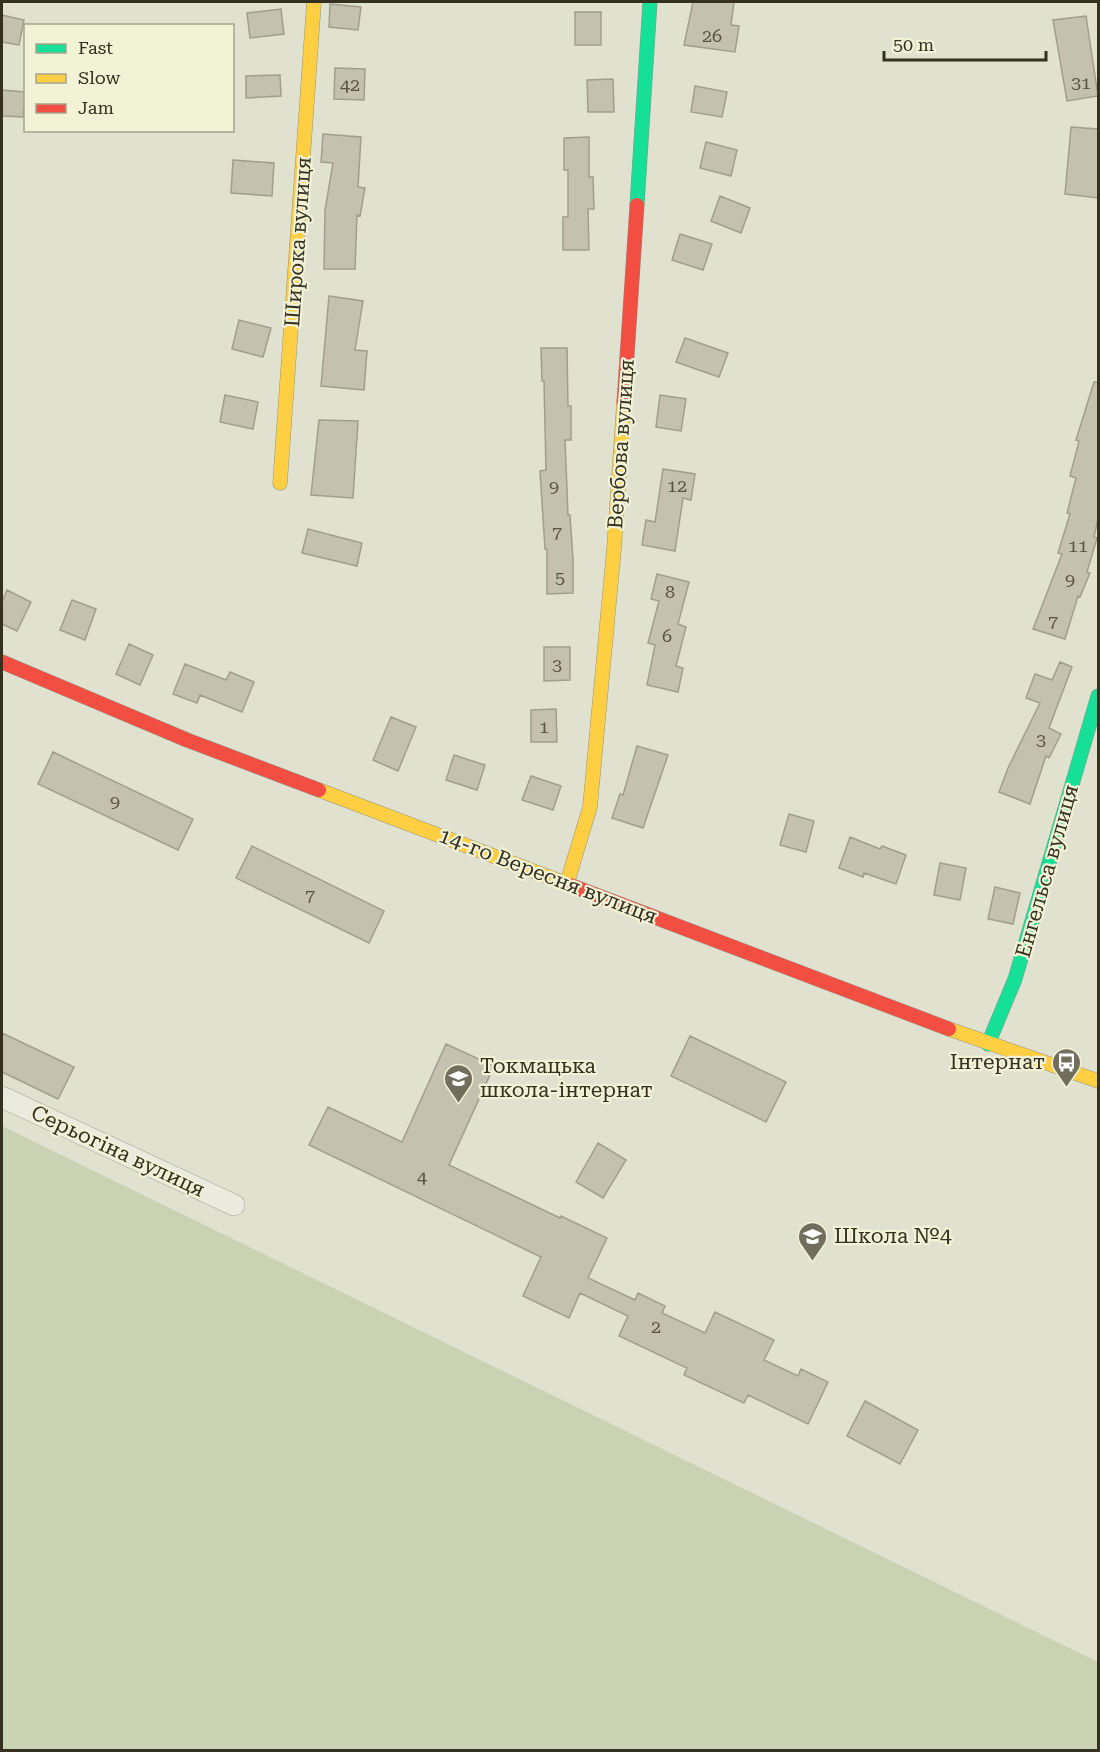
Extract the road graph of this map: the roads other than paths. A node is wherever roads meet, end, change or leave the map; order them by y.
1 (314, 2) edge
2 (650, 2) edge
3 (280, 483) dead end
4 (2, 662) edge
5 (1098, 696) edge
6 (567, 883) junction
7 (988, 1044) junction
8 (1098, 1081) edge
9 (2, 1097) edge
10 (234, 1205) dead end

1 - 3 street, Широка вулиця
2 - 6 street, Вербова вулиця
4 - 6 street, 14-го Вересня вулиця
5 - 7 street, Енгельса вулиця
6 - 7 street, 14-го Вересня вулиця
7 - 8 street, 14-го Вересня вулиця
9 - 10 street, Серьогіна вулиця

